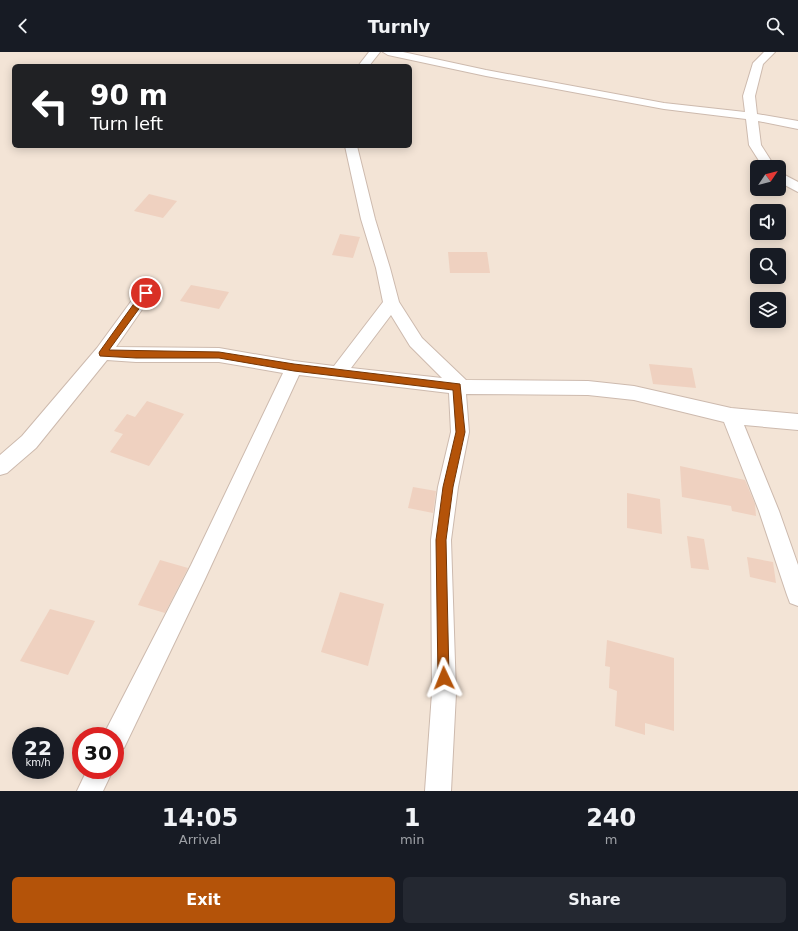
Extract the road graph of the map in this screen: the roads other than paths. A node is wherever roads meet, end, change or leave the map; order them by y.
1 (375, 52) edge
2 (388, 52) edge
3 (770, 52) edge
4 (364, 64) edge
5 (751, 116) junction
6 (798, 125) edge
7 (351, 148) edge
8 (763, 160) edge
9 (786, 180) edge
10 (798, 188) edge
11 (151, 285) dead end
12 (391, 303) junction
13 (103, 353) junction
14 (294, 368) junction
15 (338, 373) junction
16 (459, 387) junction
17 (730, 416) junction
18 (798, 422) edge
19 (0, 467) edge
20 (798, 595) edge
21 (121, 727) edge
22 (96, 779) edge
23 (90, 791) edge
24 (438, 791) edge

1 - 4 street
2 - 5 street
3 - 5 street
5 - 6 street
5 - 8 street
7 - 12 street
9 - 10 street
11 - 13 street
12 - 15 street
12 - 16 street
13 - 14 street
13 - 19 street
14 - 15 street
14 - 21 street
15 - 16 street
16 - 17 street
16 - 24 street
17 - 18 street
17 - 20 street
22 - 23 street

